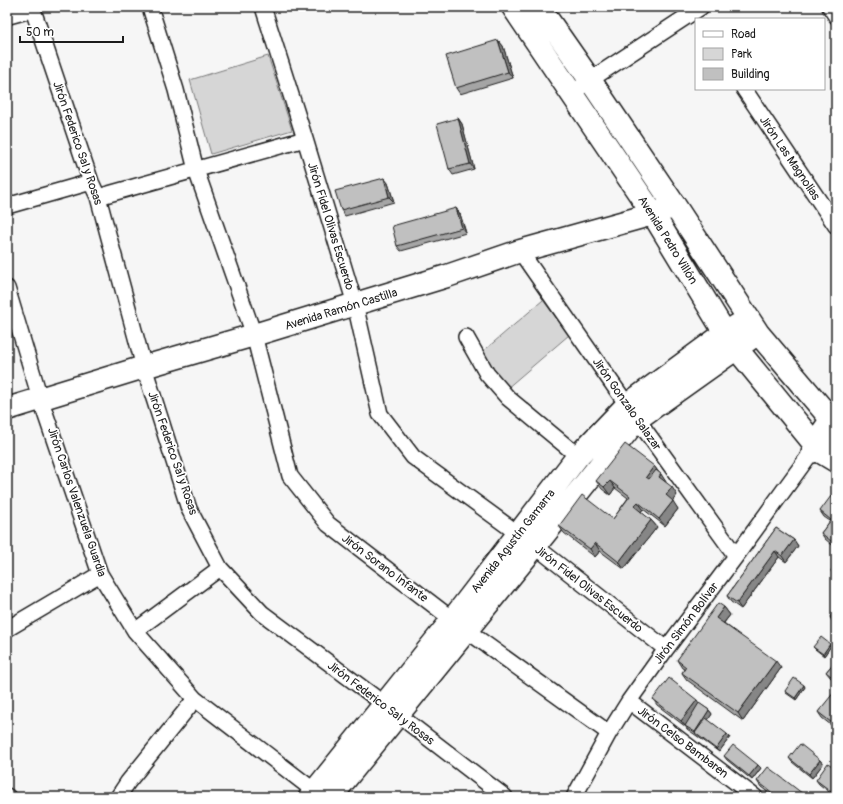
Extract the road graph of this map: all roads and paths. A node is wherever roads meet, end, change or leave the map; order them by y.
1 (29, 7) edge
2 (32, 7) edge
3 (150, 7) edge
4 (263, 7) edge
5 (513, 7) edge
6 (539, 7) edge
7 (830, 7) edge
8 (695, 11) edge
9 (7, 13) edge
10 (836, 16) edge
11 (590, 80) junction
12 (745, 90) edge
13 (571, 94) junction
14 (305, 139) junction
15 (196, 170) junction
16 (92, 182) junction
17 (98, 197) junction
18 (7, 206) edge
19 (675, 206) junction
20 (653, 214) junction
21 (836, 226) edge
22 (520, 251) junction
23 (7, 288) edge
24 (355, 304) junction
25 (753, 326) junction
26 (254, 335) junction
27 (466, 337) dead end
28 (731, 340) junction
29 (144, 367) junction
30 (40, 398) junction
31 (7, 409) edge
32 (632, 412) junction
33 (834, 420) edge
34 (819, 453) edge
35 (578, 456) junction
36 (527, 540) junction
37 (736, 556) junction
38 (220, 568) junction
39 (100, 574) junction
40 (459, 625) junction
41 (7, 629) edge
42 (135, 631) junction
43 (666, 649) junction
44 (195, 699) junction
45 (629, 701) junction
46 (390, 710) junction
47 (609, 733) junction
48 (319, 796) edge
49 (118, 797) edge
50 (505, 797) edge
51 (574, 797) edge
52 (755, 797) edge

1 - 9 main road
2 - 16 street, Jirón Federico Sal y Rosas
3 - 15 street, Jirón Sorano Infante
4 - 14 street, Jirón Fidel Olivas Escuerdo
5 - 13 main road, Avenida Pedro Villón
6 - 11 main road, Avenida Pedro Villón
7 - 10 street
8 - 11 street
11 - 13 street
11 - 19 main road, Avenida Pedro Villón
12 - 21 street, Jirón Las Magnolias
13 - 20 main road, Avenida Pedro Villón
14 - 15 street
14 - 24 street, Jirón Fidel Olivas Escuerdo
15 - 17 street
15 - 26 street, Jirón Sorano Infante
16 - 17 street, Jirón Federico Sal y Rosas
16 - 18 street
17 - 29 street, Jirón Federico Sal y Rosas
19 - 20 main road, Avenida Ramón Castilla
19 - 25 main road, Avenida Pedro Villón
20 - 22 main road, Avenida Ramón Castilla
20 - 28 main road, Avenida Pedro Villón
22 - 24 main road, Avenida Ramón Castilla
22 - 32 street, Jirón Gonzalo Salazar
23 - 30 street, Jirón Carlos Valenzuela Guardia
24 - 26 main road, Avenida Ramón Castilla
24 - 36 street, Jirón Fidel Olivas Escuerdo
25 - 28 main road, Avenida Agustín Gamarra
25 - 33 main road, Avenida Pedro Villón
26 - 29 main road, Avenida Ramón Castilla
26 - 40 street, Jirón Sorano Infante
27 - 35 street
28 - 32 main road, Avenida Agustín Gamarra
28 - 34 main road, Avenida Pedro Villón
29 - 30 main road, Avenida Ramón Castilla
29 - 38 street, Jirón Federico Sal y Rosas
30 - 31 main road, Avenida Ramón Castilla
30 - 39 street, Jirón Carlos Valenzuela Guardia
32 - 35 main road, Avenida Agustín Gamarra
32 - 36 main road, Avenida Agustín Gamarra
32 - 37 street, Jirón Gonzalo Salazar
33 - 34 street, Jirón Simón Bolívar
34 - 37 street, Jirón Simón Bolívar
35 - 36 main road, Avenida Agustín Gamarra
36 - 40 main road, Avenida Agustín Gamarra
36 - 43 street, Jirón Fidel Olivas Escuerdo
37 - 43 street, Jirón Simón Bolívar
38 - 42 street
38 - 46 street, Jirón Federico Sal y Rosas
39 - 41 street
39 - 42 street, Jirón Carlos Valenzuela Guardia
40 - 46 main road, Avenida Agustín Gamarra
40 - 47 street, Jirón Sorano Infante
42 - 44 street, Jirón Carlos Valenzuela Guardia
43 - 45 street, Jirón Simón Bolívar
44 - 48 street, Jirón Carlos Valenzuela Guardia
44 - 49 street
45 - 47 street, Jirón Simón Bolívar
45 - 52 street, Jirón Celso Bambaren
46 - 48 main road, Avenida Agustín Gamarra
46 - 50 street, Jirón Federico Sal y Rosas
47 - 51 street, Jirón Simón Bolívar

